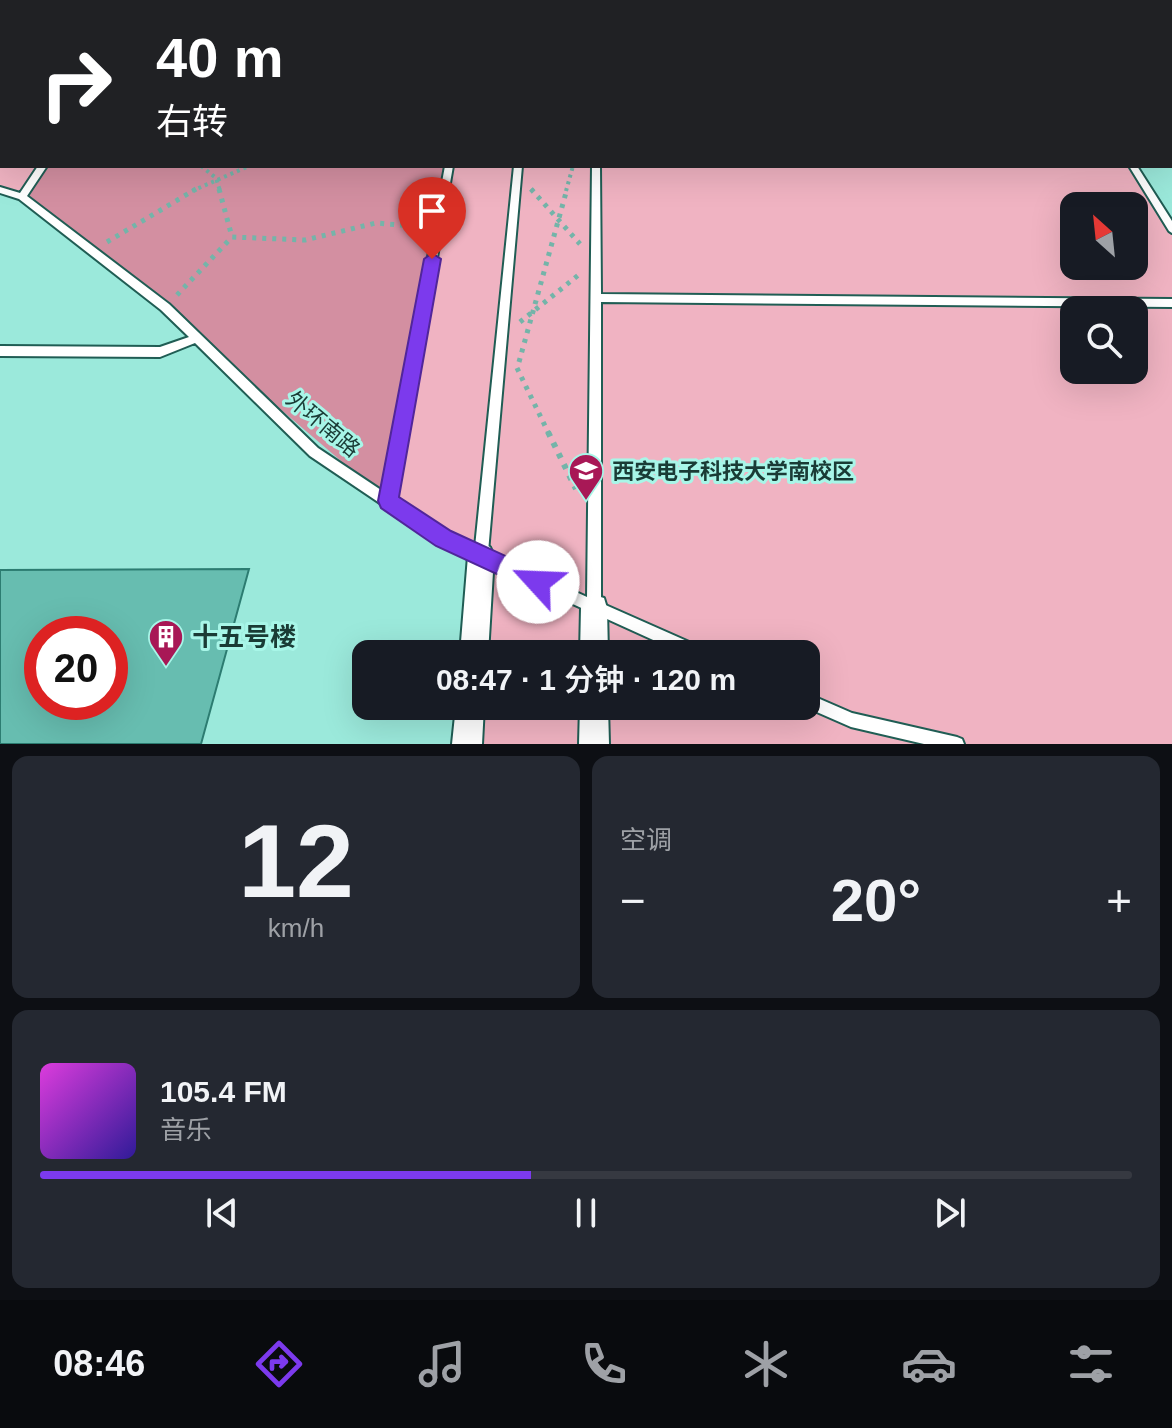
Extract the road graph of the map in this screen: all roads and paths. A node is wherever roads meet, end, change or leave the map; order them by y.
1 (42, 168) edge
2 (204, 168) edge
3 (244, 168) edge
4 (449, 168) edge
5 (572, 168) edge
6 (596, 168) edge
7 (1134, 168) edge
8 (517, 170) edge
9 (216, 178) junction
10 (0, 190) edge
11 (22, 197) junction
12 (557, 219) junction
13 (438, 228) junction
14 (1172, 229) edge
15 (232, 237) junction
16 (92, 251) junction
17 (595, 262) junction
18 (595, 298) junction
19 (1172, 303) edge
20 (165, 307) junction
21 (533, 312) junction
22 (502, 337) junction
23 (197, 338) junction
24 (0, 351) edge
25 (517, 369) junction
26 (513, 384) dead end
27 (388, 501) junction
28 (594, 525) junction
29 (481, 556) junction
30 (594, 608) junction
31 (475, 640) edge
32 (594, 640) edge
33 (668, 640) edge
34 (820, 706) edge
35 (469, 720) edge
36 (594, 720) edge
37 (467, 744) edge
38 (594, 744) edge
39 (957, 744) edge

1 - 11 lane
2 - 9 path
3 - 9 path
4 - 13 lane
5 - 12 path
6 - 17 lane
7 - 14 lane
8 - 12 path
8 - 22 lane
9 - 15 path
9 - 16 path
10 - 11 lane, 外环南路
11 - 16 lane, 外环南路
12 - 17 path
12 - 21 path
13 - 15 path
13 - 27 lane
15 - 20 path
16 - 20 lane, 外环南路
17 - 18 lane
17 - 21 path
18 - 19 lane
18 - 28 lane
20 - 23 lane, 外环南路
21 - 22 path
21 - 25 path
22 - 25 path
22 - 29 lane
23 - 24 lane
23 - 27 lane, 外环南路
25 - 26 path
25 - 28 path
27 - 29 lane, 外环南路
28 - 30 lane
29 - 30 lane, 外环南路
29 - 31 street
30 - 32 street
30 - 33 lane, 外环南路
34 - 39 lane
35 - 37 street
36 - 38 street

